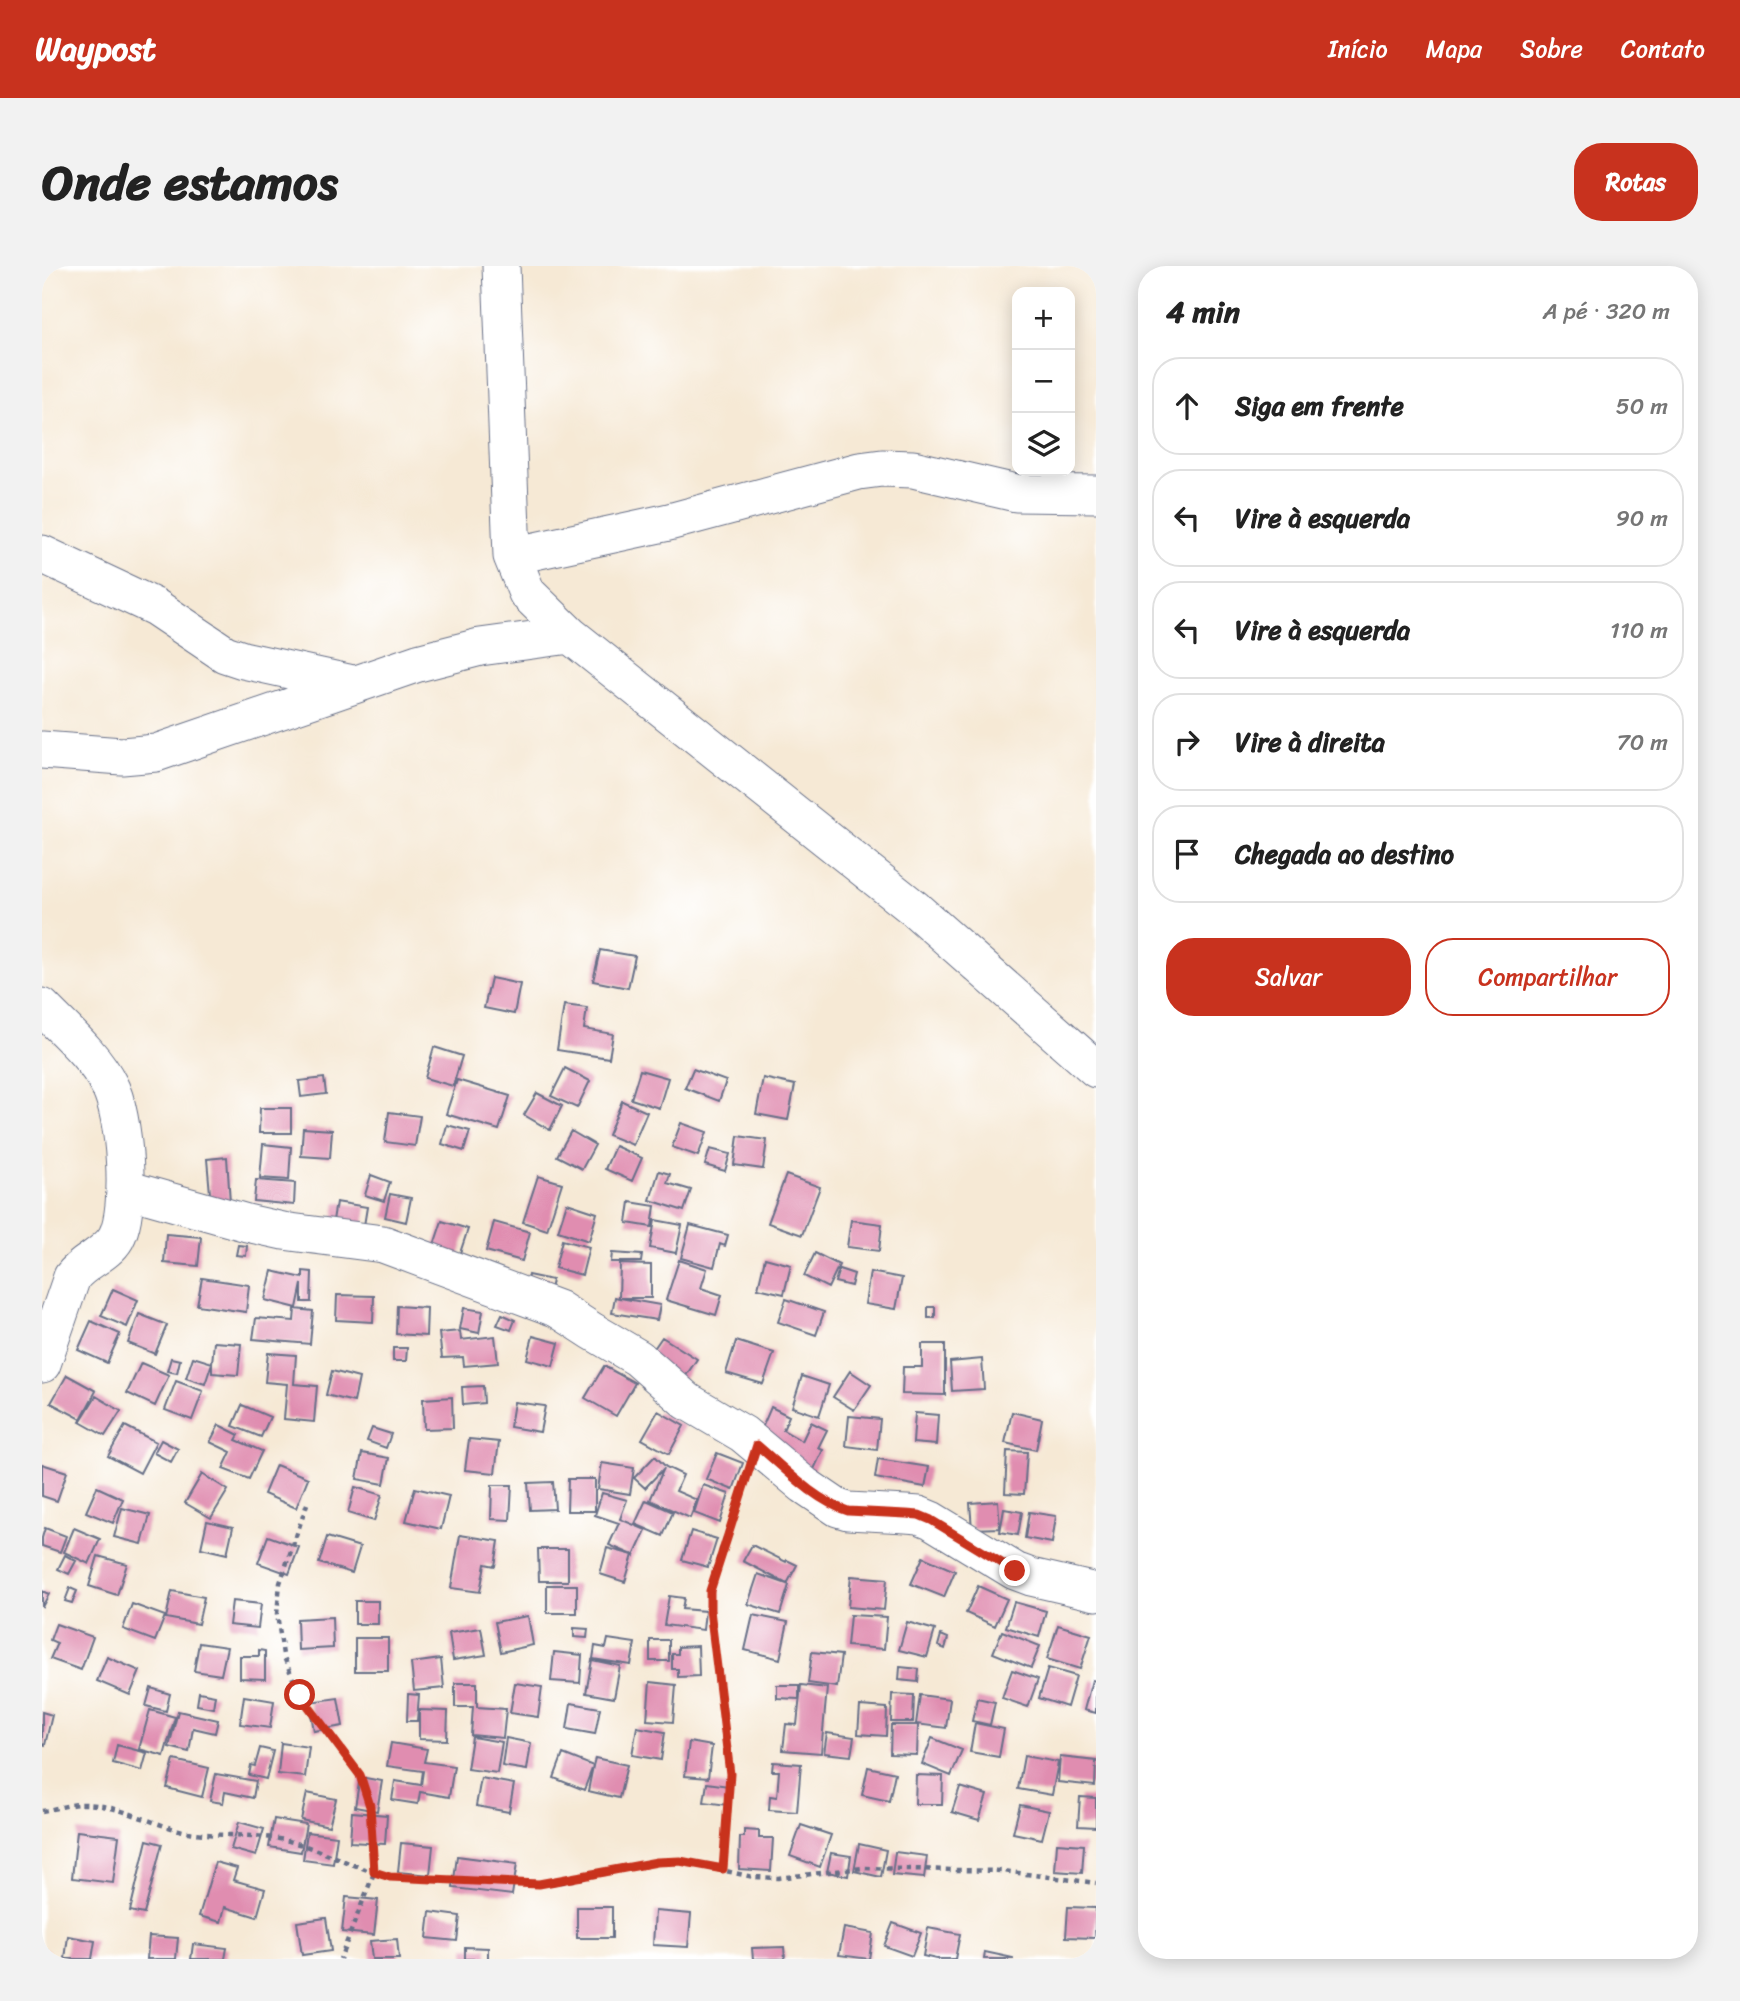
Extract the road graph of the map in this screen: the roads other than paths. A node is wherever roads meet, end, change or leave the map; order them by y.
1 (500, 266) edge
2 (1096, 494) edge
3 (42, 554) edge
4 (512, 556) junction
5 (570, 635) junction
6 (353, 684) junction
7 (42, 750) edge
8 (42, 1007) edge
9 (1096, 1069) edge
10 (126, 1189) junction
11 (45, 1344) edge
12 (1096, 1592) edge

1 - 4 street
2 - 4 street
3 - 6 street
4 - 5 street
5 - 6 street
5 - 9 street
6 - 7 street
8 - 10 street
10 - 11 street
10 - 12 street

